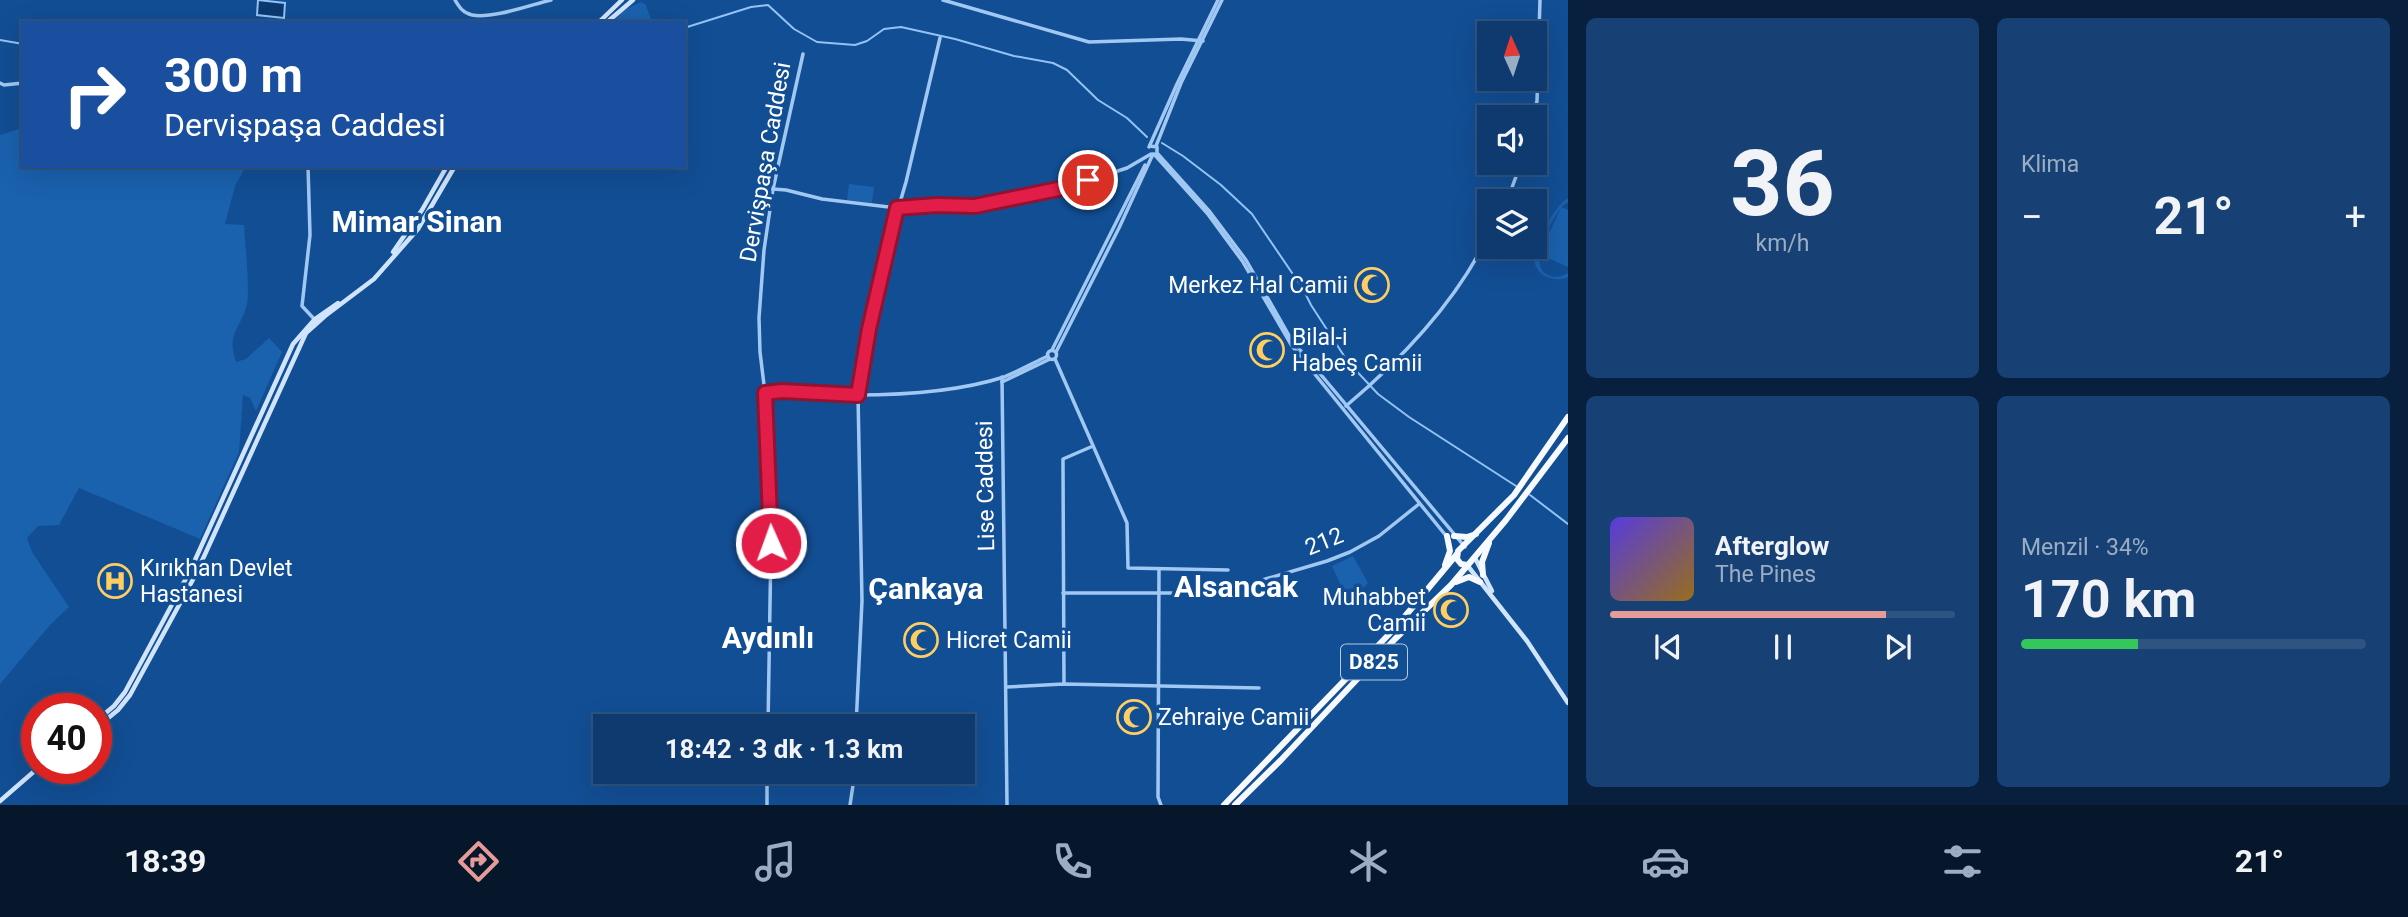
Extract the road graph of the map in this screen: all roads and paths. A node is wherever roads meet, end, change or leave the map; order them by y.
1 (455, 0) edge
2 (551, 0) edge
3 (633, 0) edge
4 (943, 0) edge
5 (1220, 0) edge
6 (1540, 0) edge
7 (624, 1) edge
8 (600, 21) edge
9 (609, 21) edge
10 (940, 38) dead end
11 (1201, 41) junction
12 (803, 54) dead end
13 (0, 83) edge
14 (21, 83) edge
15 (1536, 105) edge
16 (1156, 146) junction
17 (1149, 148) junction
18 (1154, 154) junction
19 (308, 168) edge
20 (446, 168) edge
21 (454, 168) edge
22 (772, 189) junction
23 (897, 208) junction
24 (415, 227) junction
25 (1477, 259) edge
26 (316, 321) junction
27 (1054, 351) junction
28 (1051, 358) junction
29 (1002, 379) junction
30 (765, 393) junction
31 (858, 395) junction
32 (1346, 406) junction
33 (1568, 417) edge
34 (255, 435) junction
35 (1568, 438) edge
36 (1093, 446) junction
37 (1517, 498) junction
38 (1419, 504) junction
39 (1478, 534) junction
40 (1450, 536) junction
41 (1490, 539) junction
42 (1465, 547) junction
43 (1457, 554) junction
44 (1475, 558) junction
45 (1466, 565) junction
46 (1159, 569) junction
47 (1228, 570) dead end
48 (1440, 575) junction
49 (1482, 578) junction
50 (1451, 585) junction
51 (1063, 593) junction
52 (1160, 595) junction
53 (1064, 684) junction
54 (1007, 687) junction
55 (1160, 687) junction
56 (1259, 688) dead end
57 (1568, 704) edge
58 (112, 708) edge
59 (768, 714) edge
60 (857, 714) edge
61 (112, 715) edge
62 (21, 783) edge
63 (767, 784) edge
64 (853, 784) edge
65 (0, 801) edge
66 (767, 805) edge
67 (850, 805) edge
68 (1007, 805) edge
69 (1161, 805) edge
70 (1224, 805) edge
71 (1235, 805) edge

1 - 2 street
3 - 7 main road
4 - 11 street
5 - 11 street
6 - 15 street
7 - 8 main road
7 - 9 main road
10 - 23 street
11 - 16 street
11 - 17 street
12 - 22 street, Dervişpaşa Caddesi
13 - 14 street
16 - 17 street
16 - 18 street
17 - 18 street
18 - 23 street
18 - 27 street
18 - 32 street
18 - 38 street
19 - 26 street
20 - 24 main road
21 - 24 main road
22 - 23 street
22 - 30 street, Dervişpaşa Caddesi
23 - 31 street
24 - 26 main road
25 - 32 street
26 - 34 main road
27 - 28 street
27 - 28 street
28 - 29 street
28 - 36 street
29 - 31 street
29 - 54 street, Lise Caddesi
30 - 31 street
30 - 59 street, Dervişpaşa Caddesi
31 - 60 street
32 - 40 street
33 - 37 highway, D825
34 - 58 main road
34 - 61 main road
35 - 37 highway, D825
36 - 46 street
36 - 51 street
37 - 39 highway, D825
37 - 41 highway, D825
38 - 40 street
38 - 52 street, 212
39 - 40 highway
39 - 42 highway, D825
40 - 42 street
40 - 43 street
40 - 48 highway
41 - 44 highway, D825
41 - 49 highway
42 - 43 highway
42 - 44 highway
43 - 45 highway
43 - 48 highway, D825
44 - 45 highway, D825
44 - 49 main road
45 - 49 main road
45 - 50 highway, D825
46 - 47 street
46 - 52 street
48 - 70 highway, D825
49 - 50 highway
49 - 57 main road
50 - 71 highway, D825
51 - 52 street, 212
51 - 53 street
52 - 55 street
53 - 54 street
53 - 55 street
54 - 68 street, Lise Caddesi
55 - 56 street
55 - 69 street
62 - 65 main road
63 - 66 street
64 - 67 street

